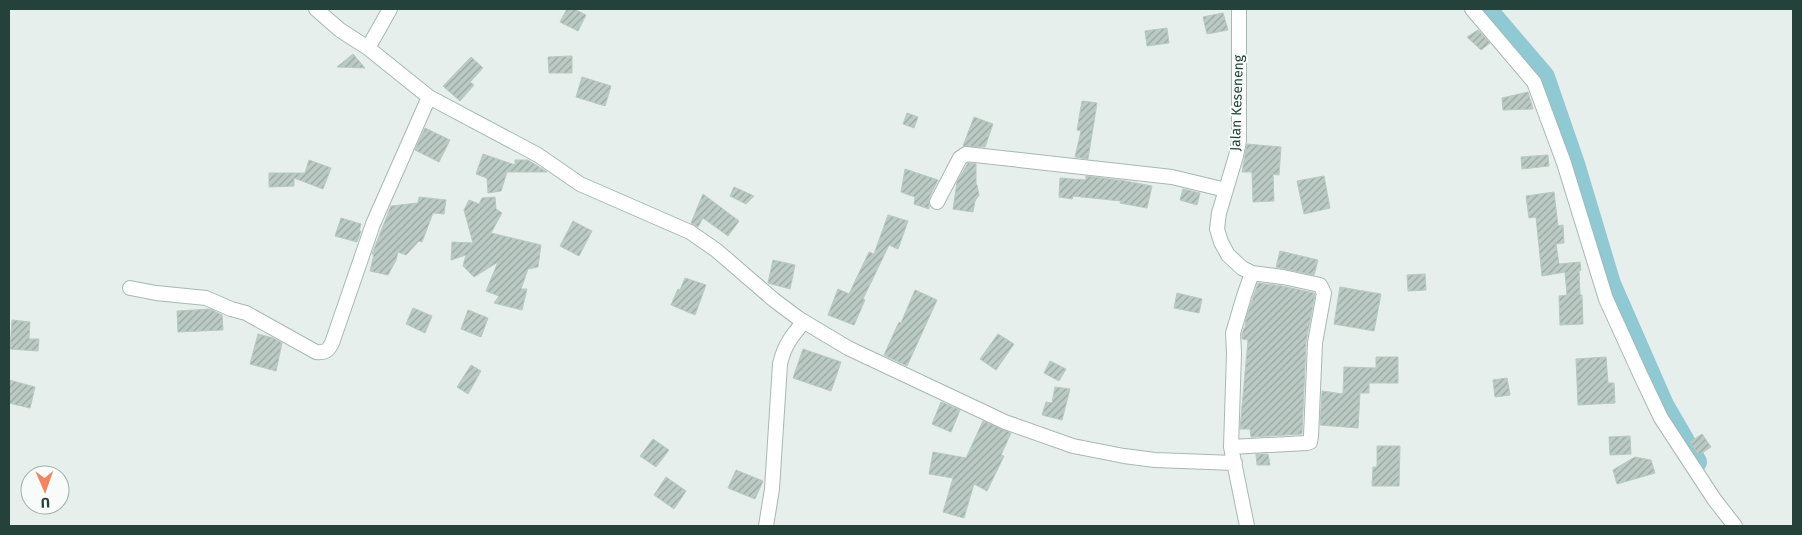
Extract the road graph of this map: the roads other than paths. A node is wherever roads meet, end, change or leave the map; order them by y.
1 (316, 9) edge
2 (390, 9) edge
3 (1239, 9) edge
4 (1472, 9) edge
5 (368, 48) junction
6 (429, 97) junction
7 (1226, 190) junction
8 (938, 202) dead end
9 (1252, 273) junction
10 (130, 288) dead end
11 (804, 322) junction
12 (1232, 447) junction
13 (1235, 463) junction
14 (766, 526) edge
15 (1247, 526) edge
16 (1735, 526) edge

1 - 5 street
2 - 5 street
3 - 7 street, Jalan Keseneng
4 - 16 street
5 - 6 street
6 - 10 street
6 - 11 street
7 - 8 street
7 - 9 street, Jalan Keseneng
9 - 12 street
9 - 12 street
11 - 13 street
11 - 14 street
12 - 13 street
13 - 15 street

